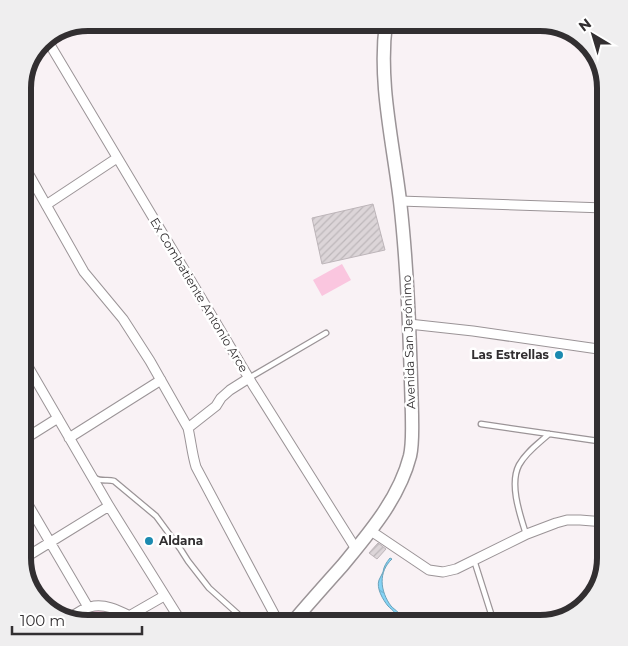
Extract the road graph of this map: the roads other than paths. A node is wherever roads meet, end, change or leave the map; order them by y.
1 (385, 31) edge
2 (50, 46) edge
3 (117, 158) junction
4 (31, 178) edge
5 (400, 201) junction
6 (46, 204) junction
7 (597, 208) edge
8 (409, 324) junction
9 (326, 333) dead end
10 (597, 349) edge
11 (31, 372) edge
12 (250, 378) junction
13 (161, 380) junction
14 (58, 418) junction
15 (481, 424) dead end
16 (188, 428) junction
17 (31, 434) edge
18 (549, 434) junction
19 (70, 438) junction
20 (597, 441) edge
21 (92, 476) junction
22 (109, 506) junction
23 (31, 511) edge
24 (597, 521) edge
25 (371, 531) junction
26 (527, 534) junction
27 (50, 542) junction
28 (356, 549) junction
29 (31, 554) edge
30 (474, 560) junction
31 (164, 596) junction
32 (88, 607) junction
33 (76, 614) edge
34 (128, 615) edge
35 (132, 615) edge
36 (176, 615) edge
37 (238, 615) edge
38 (274, 615) edge
39 (300, 615) edge
40 (491, 615) edge

1 - 5 street, Avenida San Jerónimo
2 - 3 street, Ex Combatiente Antonio Arce
3 - 6 street
3 - 12 street, Ex Combatiente Antonio Arce
4 - 6 street
5 - 7 street
5 - 8 street, Avenida San Jerónimo
6 - 13 street
8 - 10 street
8 - 25 street, Avenida San Jerónimo
9 - 12 lane
11 - 14 street
12 - 16 street
12 - 28 street, Ex Combatiente Antonio Arce
13 - 16 street
13 - 19 street
14 - 17 street
14 - 19 street
15 - 18 lane
16 - 38 street
18 - 20 lane
18 - 26 lane
19 - 21 street
21 - 22 street
21 - 37 lane
22 - 27 street
22 - 31 street
23 - 27 street
24 - 26 street
25 - 28 street, Avenida San Jerónimo
25 - 30 street
26 - 30 street
27 - 29 street
27 - 32 street
28 - 39 street, Avenida San Jerónimo
30 - 40 lane
31 - 35 street
31 - 36 street
32 - 33 street
32 - 34 street

